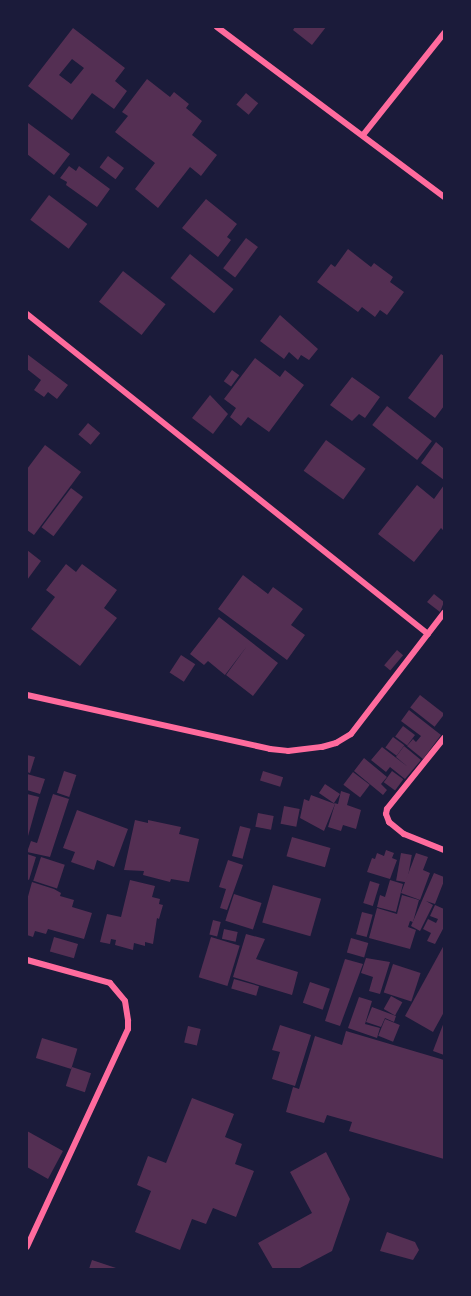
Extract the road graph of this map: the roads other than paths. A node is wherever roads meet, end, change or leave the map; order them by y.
1 (217, 27) edge
2 (444, 33) edge
3 (363, 135) junction
4 (444, 197) edge
5 (27, 314) edge
6 (444, 613) edge
7 (428, 634) junction
8 (27, 695) edge
9 (444, 738) edge
10 (444, 850) edge
11 (27, 960) edge
12 (27, 1247) edge

1 - 3 street
2 - 3 street
3 - 4 street
5 - 7 street
6 - 7 street
7 - 8 street
9 - 10 street
11 - 12 street

